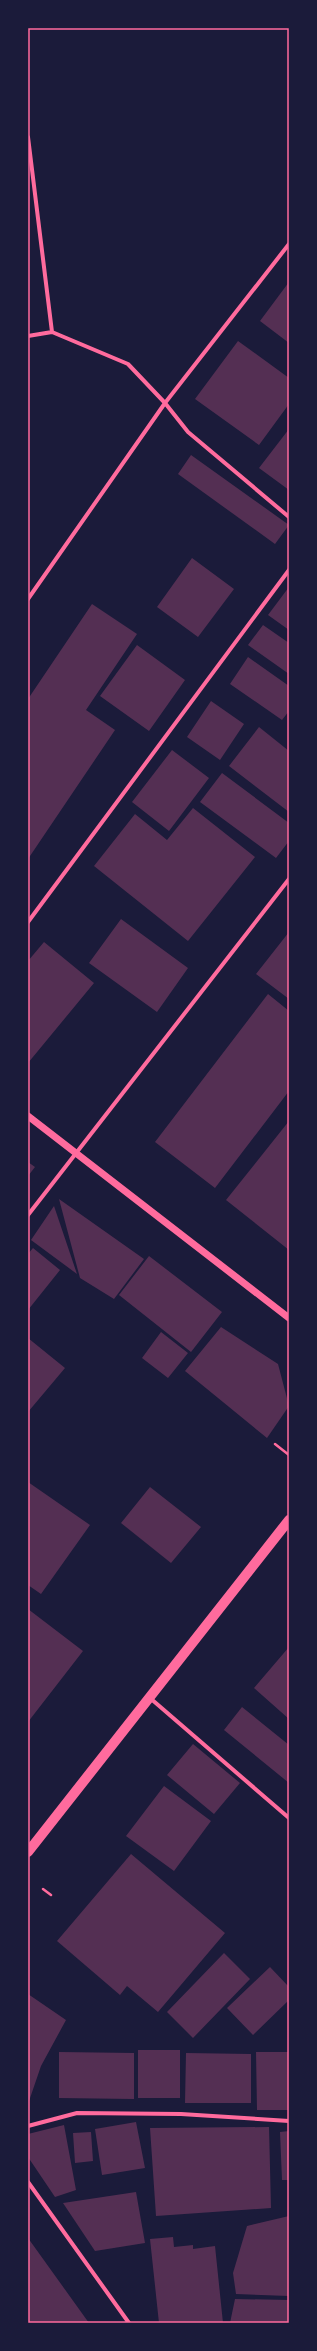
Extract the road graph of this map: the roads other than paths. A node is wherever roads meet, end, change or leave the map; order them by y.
1 (28, 137) edge
2 (289, 244) edge
3 (52, 332) junction
4 (28, 336) edge
5 (165, 403) junction
6 (289, 517) edge
7 (289, 570) edge
8 (28, 599) edge
9 (289, 879) edge
10 (28, 922) edge
11 (28, 1116) edge
12 (77, 1153) junction
13 (28, 1215) edge
14 (289, 1318) edge
15 (289, 1520) edge
16 (150, 1697) junction
17 (289, 1818) edge
18 (28, 1852) edge
19 (289, 2121) edge
20 (28, 2126) edge
21 (28, 2182) edge
22 (130, 2323) edge

1 - 3 street
2 - 5 street
3 - 4 street
3 - 5 street
5 - 6 street
5 - 8 street
7 - 10 street
9 - 12 street
11 - 12 street
12 - 13 street
12 - 14 street
15 - 16 main road
16 - 17 street
16 - 18 main road
19 - 20 street
21 - 22 street

